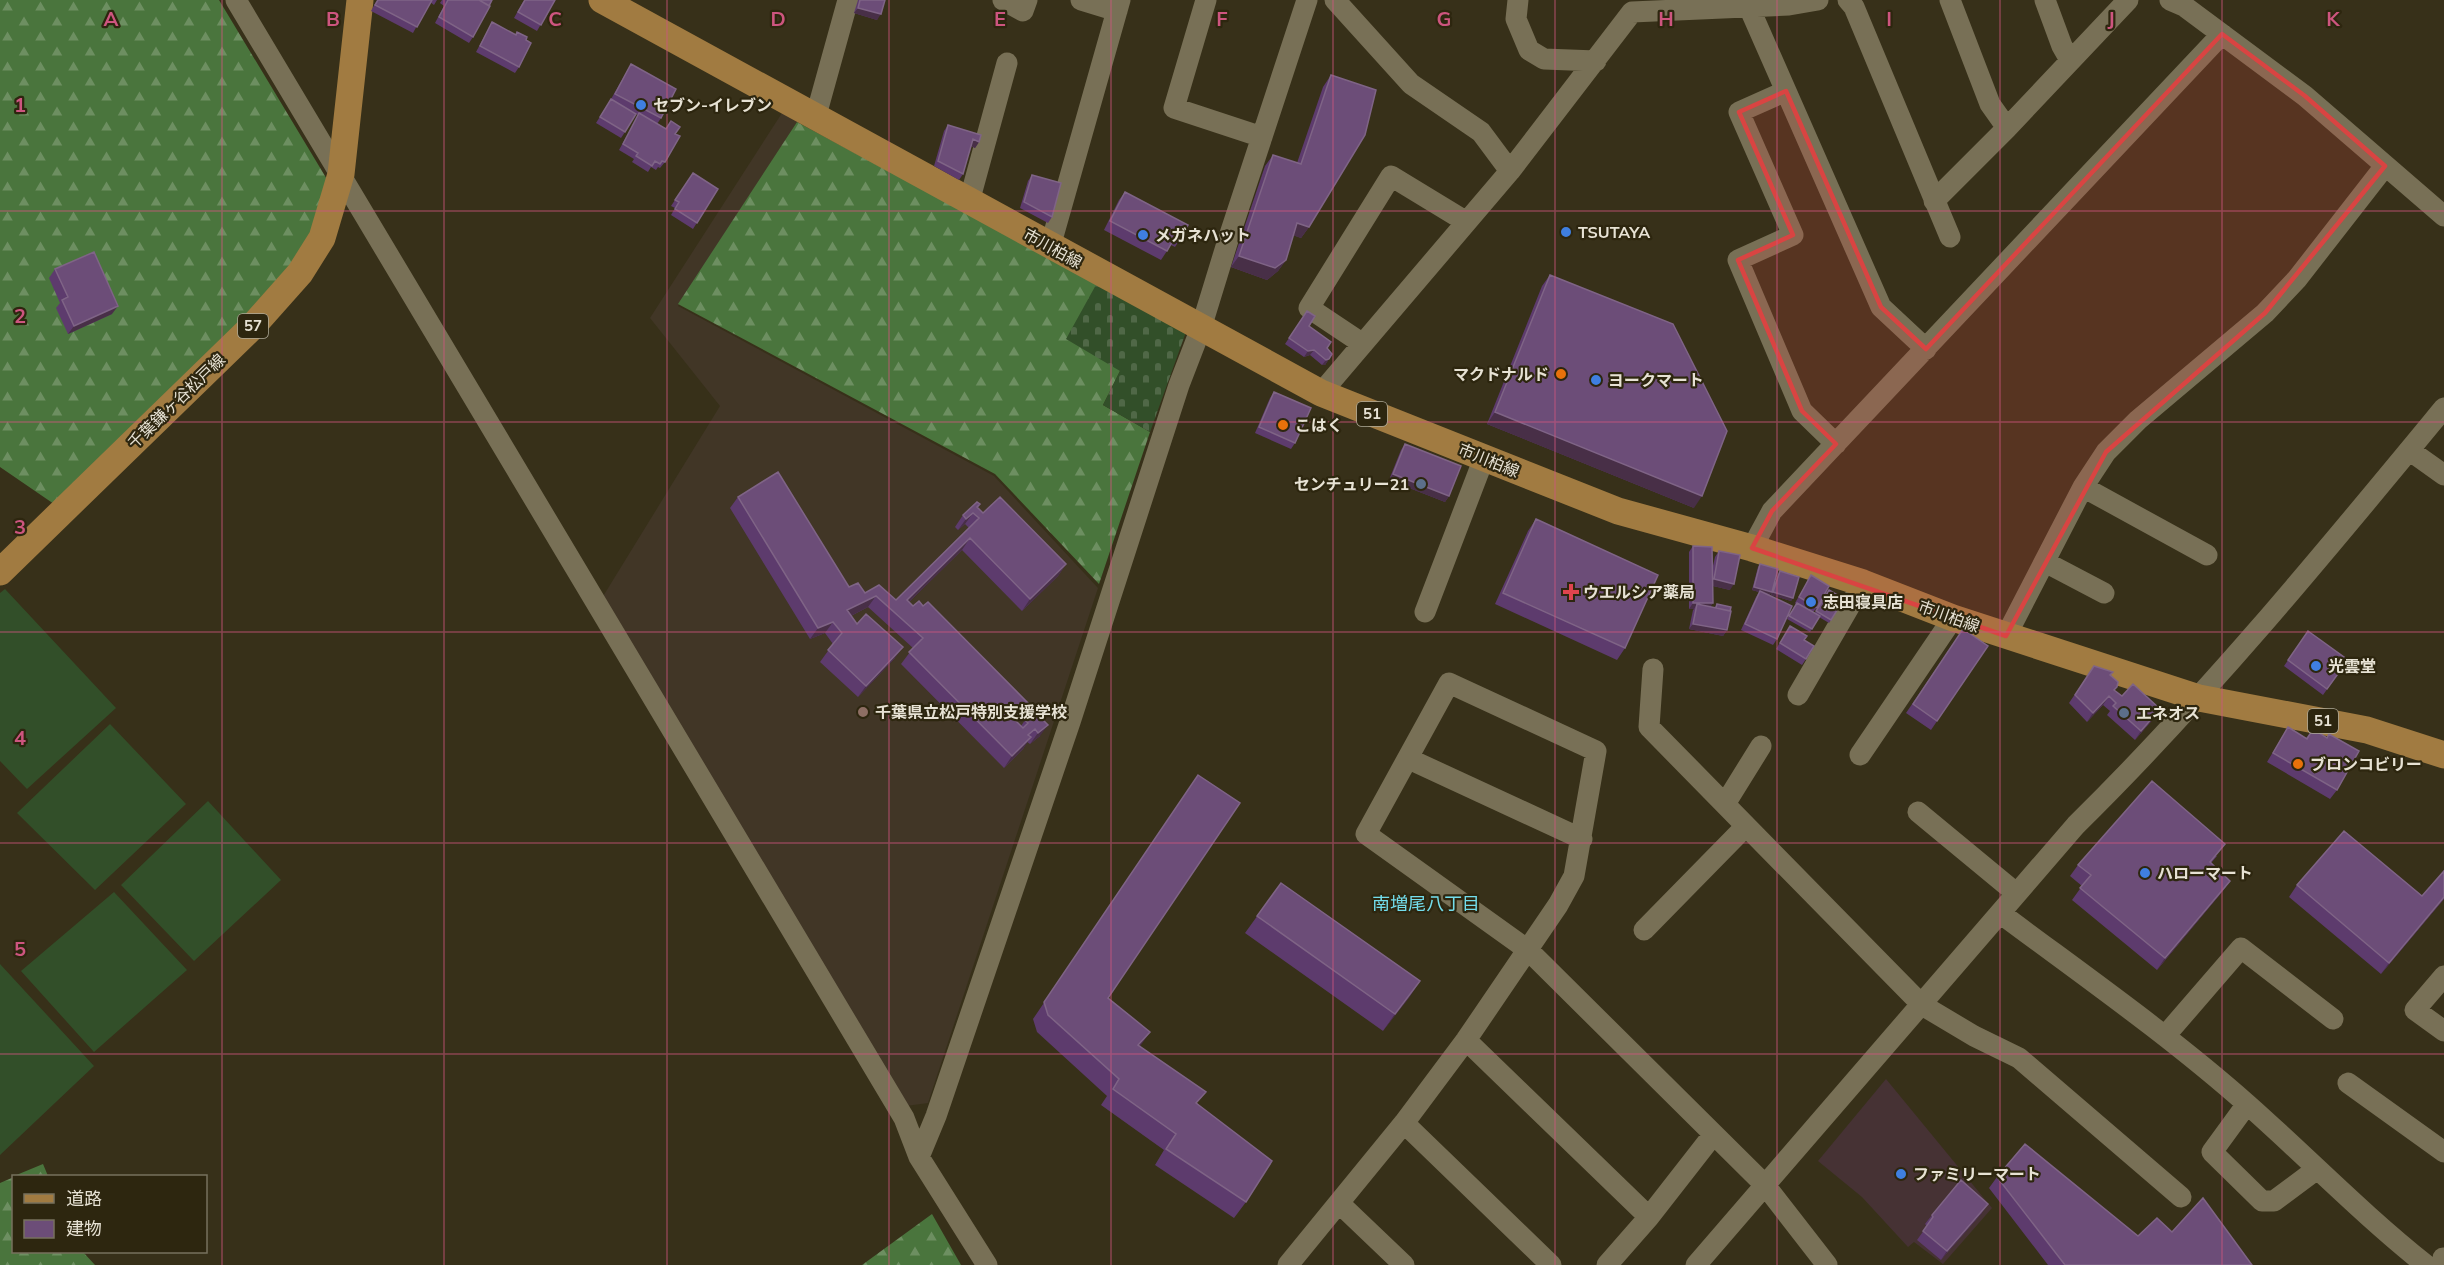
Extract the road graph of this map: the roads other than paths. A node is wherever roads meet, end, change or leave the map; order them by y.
1 (236, 0) edge
2 (360, 0) edge
3 (602, 0) edge
4 (848, 0) edge
5 (1003, 0) edge
6 (1027, 0) edge
7 (1082, 0) edge
8 (1206, 0) edge
9 (1307, 0) edge
10 (1335, 0) edge
11 (1518, 0) edge
12 (1818, 0) edge
13 (1848, 0) edge
14 (1950, 0) edge
15 (2045, 0) edge
16 (2128, 0) edge
17 (2170, 0) edge
18 (1119, 5) edge
19 (1749, 7) junction
20 (2222, 34) junction
21 (2070, 60) junction
22 (1596, 61) junction
23 (1007, 63) dead end
24 (1786, 91) junction
25 (815, 118) junction
26 (2007, 128) junction
27 (1262, 137) junction
28 (2385, 166) junction
29 (1510, 171) junction
30 (341, 174) junction
31 (1934, 201) junction
32 (969, 202) junction
33 (2444, 216) edge
34 (1465, 221) junction
35 (1950, 237) dead end
36 (1050, 247) junction
37 (1202, 328) junction
38 (1363, 344) junction
39 (1926, 349) junction
40 (1321, 393) junction
41 (2444, 408) edge
42 (1836, 444) junction
43 (2409, 450) junction
44 (1484, 458) junction
45 (2444, 475) edge
46 (2084, 487) junction
47 (1752, 548) junction
48 (2207, 555) dead end
49 (2045, 562) junction
50 (0, 572) edge
51 (1863, 583) junction
52 (2104, 593) dead end
53 (1425, 612) dead end
54 (1953, 618) junction
55 (2006, 636) junction
56 (1653, 669) dead end
57 (1798, 695) dead end
58 (2199, 698) junction
59 (1761, 746) dead end
60 (1860, 755) dead end
61 (2444, 755) edge
62 (1409, 759) junction
63 (1725, 804) junction
64 (1918, 812) dead end
65 (1746, 826) junction
66 (1582, 839) junction
67 (2016, 893) junction
68 (2000, 913) junction
69 (1644, 930) dead end
70 (1528, 950) junction
71 (2444, 976) edge
72 (1922, 1005) junction
73 (2333, 1019) dead end
74 (2444, 1031) edge
75 (2165, 1036) junction
76 (1466, 1040) junction
77 (2348, 1083) dead end
78 (2247, 1104) junction
79 (1404, 1123) junction
80 (1713, 1135) junction
81 (2444, 1152) edge
82 (919, 1157) junction
83 (2317, 1169) junction
84 (1765, 1185) junction
85 (2181, 1197) dead end
86 (1339, 1203) junction
87 (1649, 1217) junction
88 (2444, 1258) edge
89 (987, 1265) edge
90 (1288, 1265) edge
91 (1404, 1265) edge
92 (1551, 1265) edge
93 (1607, 1265) edge
94 (1696, 1265) edge
95 (1827, 1265) edge
96 (2426, 1265) edge
97 (2438, 1265) edge

1 - 30 street
2 - 30 main road, 千葉鎌ヶ谷松戸線 / 57
3 - 25 main road, 市川柏線 / 51
4 - 25 street
5 - 6 street
7 - 18 street
8 - 27 street
9 - 27 street
10 - 29 street
11 - 22 street
12 - 19 street
13 - 31 street
14 - 26 street
15 - 21 street
16 - 21 street
17 - 20 street
18 - 36 street
19 - 22 street
19 - 24 street
20 - 28 street
20 - 39 street
21 - 26 street
22 - 29 street
23 - 32 street
24 - 39 street
24 - 42 street
25 - 32 main road, 市川柏線 / 51
26 - 31 street
27 - 37 street
28 - 33 street
28 - 46 street
29 - 34 street
30 - 50 main road, 千葉鎌ヶ谷松戸線 / 57
30 - 82 street
31 - 35 street
32 - 36 main road, 市川柏線 / 51
34 - 38 street
34 - 38 street
36 - 37 main road, 市川柏線 / 51
37 - 40 main road, 市川柏線 / 51
37 - 82 street
38 - 40 street
39 - 42 street
40 - 44 main road, 市川柏線 / 51
41 - 43 street
42 - 47 street
43 - 45 street
43 - 58 street
44 - 47 main road, 市川柏線 / 51
44 - 53 street
46 - 48 street
46 - 49 street
47 - 51 main road, 市川柏線 / 51
49 - 52 street
49 - 55 street
51 - 54 main road, 市川柏線 / 51
51 - 57 street
54 - 55 main road, 市川柏線 / 51
54 - 60 street
55 - 58 main road, 市川柏線 / 51
56 - 63 street
58 - 61 main road, 市川柏線 / 51
58 - 67 street
59 - 63 street
62 - 66 street
62 - 66 street
62 - 70 street
63 - 65 street
64 - 67 street
65 - 69 street
65 - 72 street
66 - 70 street
67 - 68 street
68 - 72 street
68 - 75 street
70 - 76 street
70 - 80 street
71 - 74 street
72 - 84 street
72 - 85 street
73 - 75 street
75 - 78 street
76 - 79 street
76 - 87 street
77 - 81 street
78 - 83 street
78 - 83 street
79 - 86 street
79 - 92 street
80 - 84 street
80 - 87 street
82 - 89 street
83 - 96 street
84 - 94 street
84 - 95 street
86 - 90 street
86 - 91 street
87 - 93 street
88 - 97 street

